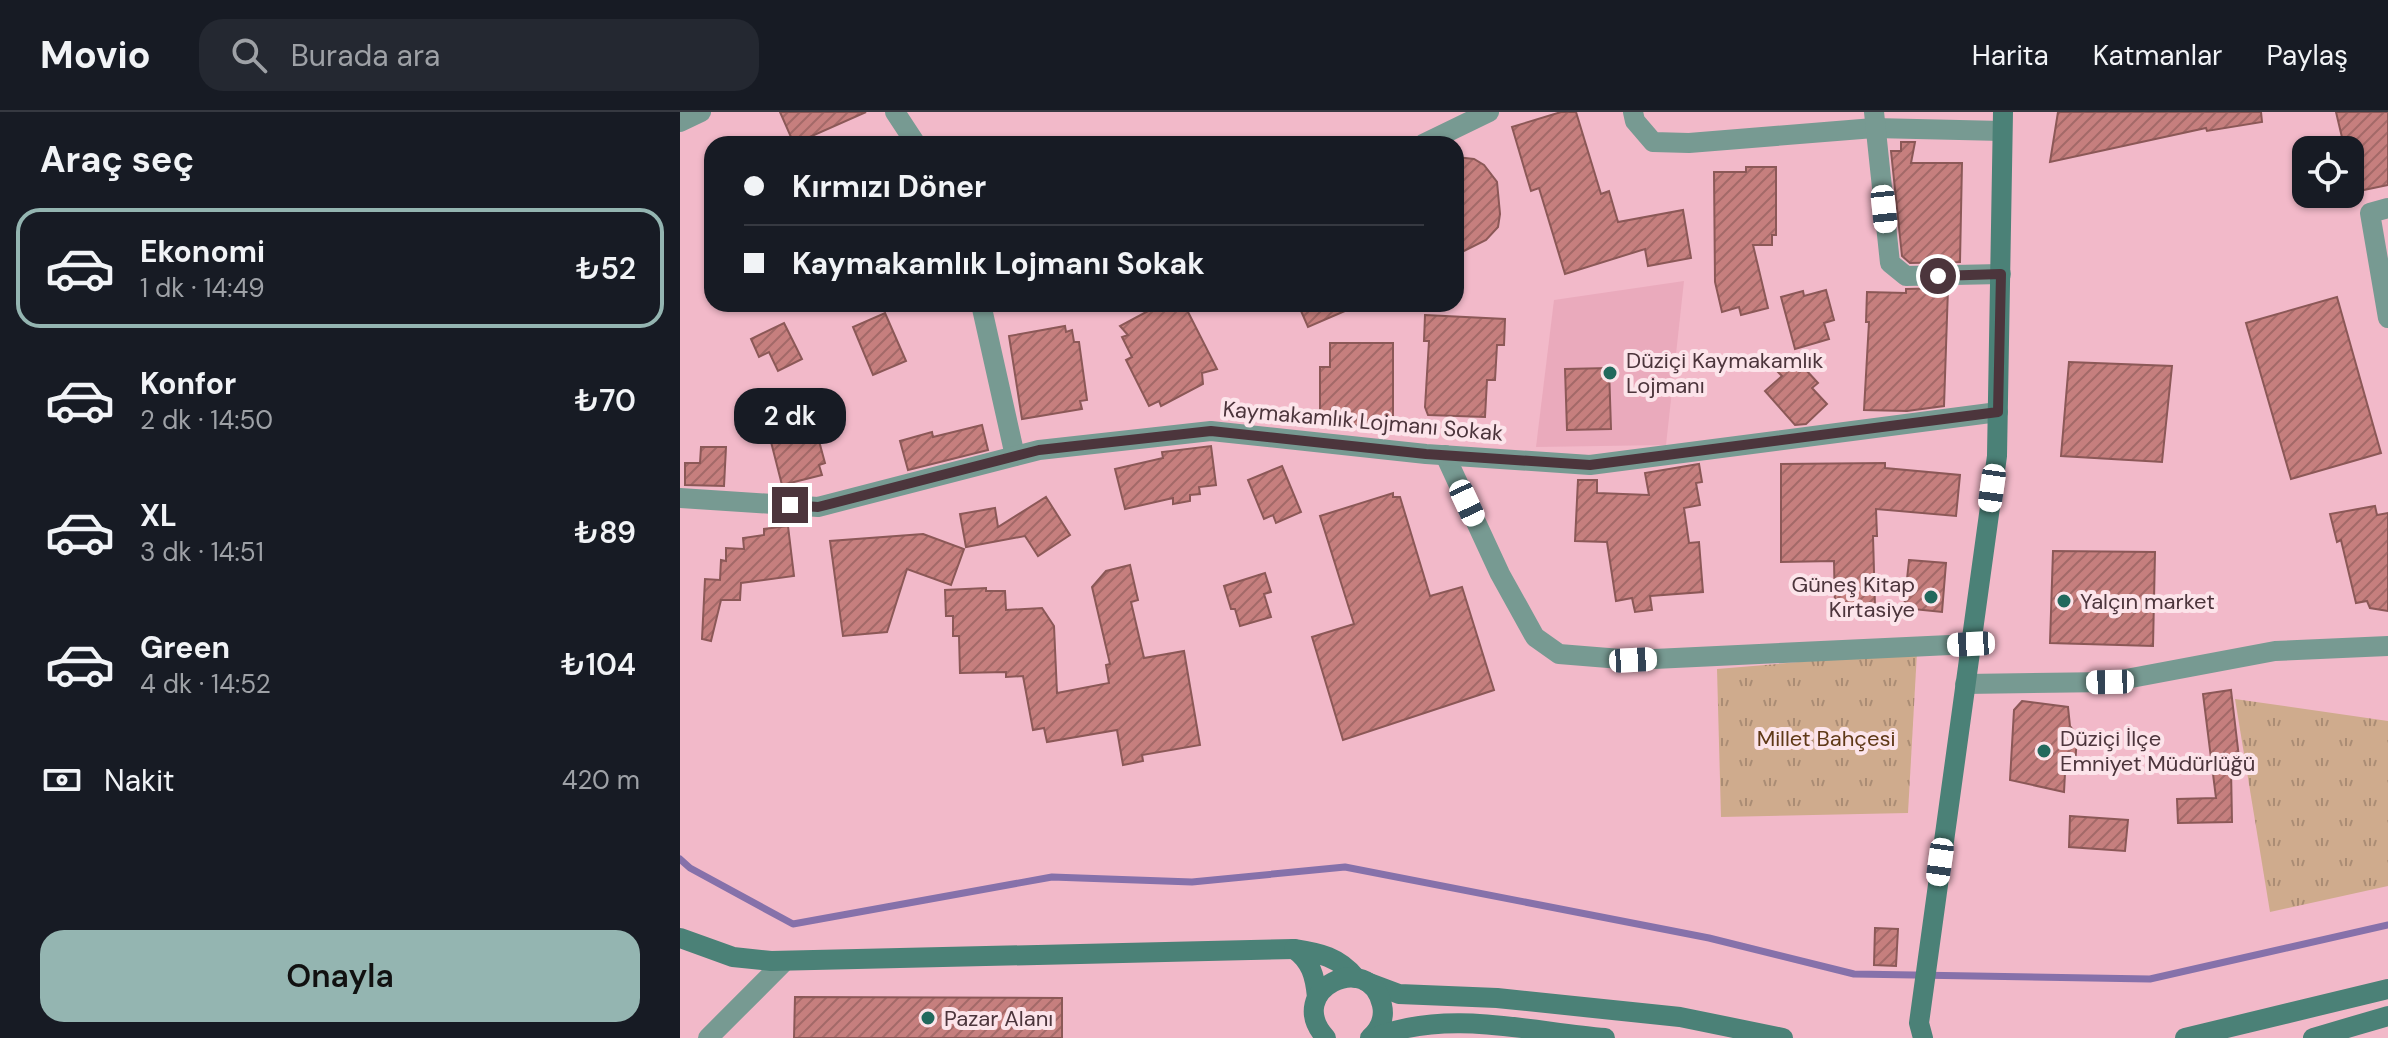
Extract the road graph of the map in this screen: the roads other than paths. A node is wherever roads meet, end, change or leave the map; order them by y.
1 (701, 112) edge
2 (895, 112) edge
3 (1489, 112) edge
4 (1633, 112) edge
5 (1874, 120) edge
6 (2002, 121) edge
7 (680, 122) edge
8 (911, 136) edge
9 (1440, 136) edge
10 (2388, 208) edge
11 (2001, 274) junction
12 (983, 312) edge
13 (2388, 318) edge
14 (1998, 412) junction
15 (1445, 455) junction
16 (1015, 456) junction
17 (680, 498) edge
18 (1971, 644) junction
19 (2388, 646) edge
20 (1965, 684) junction
21 (680, 938) edge
22 (1294, 949) junction
23 (785, 961) junction
24 (1362, 980) junction
25 (2388, 989) edge
26 (1317, 997) junction
27 (2388, 1016) edge
28 (1921, 1030) edge
29 (1322, 1036) edge
30 (708, 1038) edge
31 (1372, 1038) edge
32 (1605, 1038) edge
33 (1783, 1038) edge
34 (2185, 1038) edge
35 (2313, 1038) edge

1 - 7 street
2 - 8 street
3 - 9 street
4 - 5 street
5 - 6 street
5 - 11 street
6 - 11 street
10 - 13 street
11 - 14 street
12 - 16 street
14 - 15 street, Kaymakamlık Lojmanı Sokak
14 - 18 street
15 - 16 street, Kaymakamlık Lojmanı Sokak
15 - 18 street
16 - 17 street, Kaymakamlık Lojmanı Sokak
18 - 20 street
19 - 20 street
20 - 28 street
21 - 23 street
22 - 23 street
22 - 24 street
22 - 26 street
23 - 30 street
24 - 26 street
24 - 31 street
24 - 33 street
25 - 34 street
26 - 29 street
27 - 35 street
31 - 32 street

